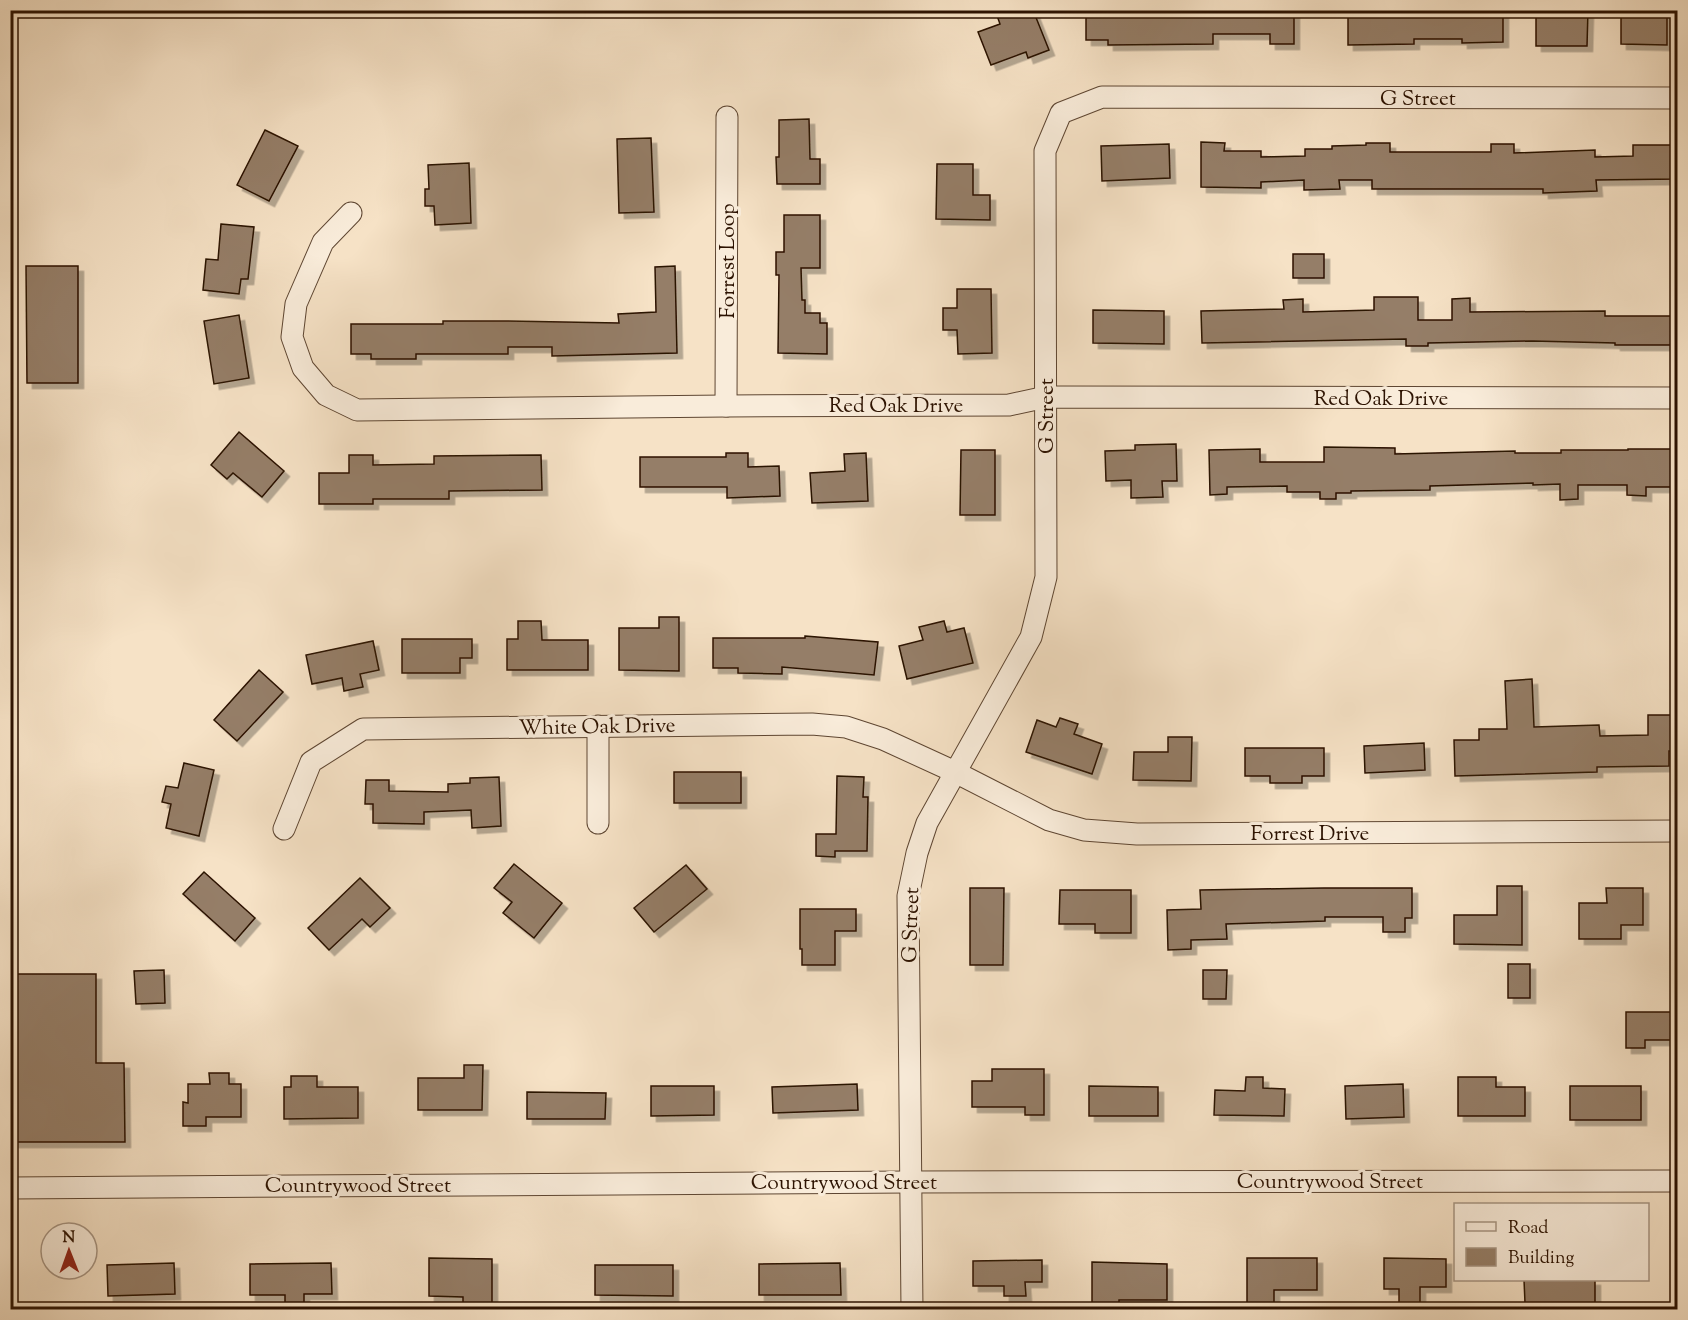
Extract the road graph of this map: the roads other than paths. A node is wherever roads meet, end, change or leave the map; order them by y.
1 (1677, 98) edge
2 (727, 117) dead end
3 (351, 213) dead end
4 (1046, 397) junction
5 (1677, 398) edge
6 (726, 406) junction
7 (598, 726) junction
8 (955, 772) junction
9 (598, 824) dead end
10 (284, 829) dead end
11 (1677, 831) edge
12 (1677, 1181) edge
13 (909, 1182) junction
14 (10, 1188) edge
15 (912, 1310) edge

1 - 4 street, G Street
2 - 6 street, Forrest Loop
3 - 6 street, Red Oak Drive
4 - 5 street, Red Oak Drive
4 - 6 street, Red Oak Drive
4 - 8 street, G Street
7 - 8 street, White Oak Drive
7 - 9 street
7 - 10 street, White Oak Drive
8 - 11 street, Forrest Drive
8 - 13 street, G Street
12 - 13 street, Countrywood Street
13 - 14 street, Countrywood Street
13 - 15 street, G Street

